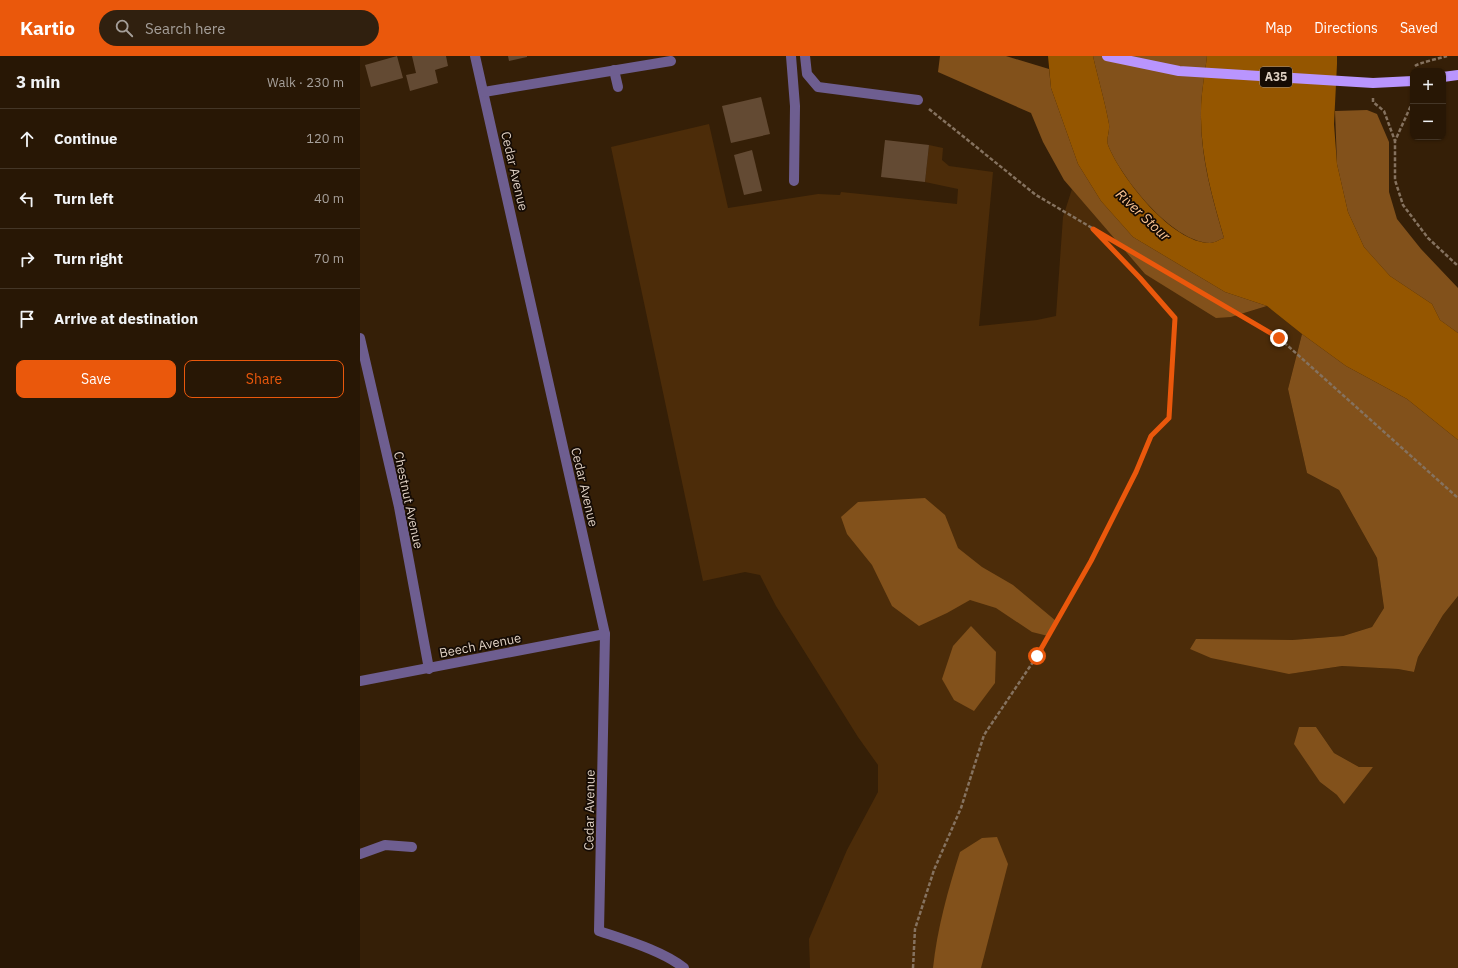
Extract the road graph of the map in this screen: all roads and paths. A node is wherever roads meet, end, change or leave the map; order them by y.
1 (475, 56) edge
2 (791, 56) edge
3 (805, 56) edge
4 (1447, 56) edge
5 (1109, 57) edge
6 (671, 60) dead end
7 (1413, 68) edge
8 (614, 70) junction
9 (1458, 75) edge
10 (1446, 77) edge
11 (1410, 81) edge
12 (618, 86) dead end
13 (484, 92) junction
14 (918, 100) joint
15 (1373, 102) dead end
16 (1412, 104) edge
17 (1395, 141) junction
18 (794, 181) dead end
19 (1093, 229) junction
20 (1458, 266) edge
21 (360, 338) edge
22 (1458, 498) edge
23 (605, 634) junction
24 (429, 669) junction
25 (360, 682) edge
26 (412, 847) dead end
27 (360, 854) edge
28 (684, 968) edge
29 (913, 968) edge

1 - 13 street, Cedar Avenue
2 - 18 street
3 - 14 street
4 - 7 path
5 - 11 main road, A35
6 - 8 street
8 - 12 street
8 - 13 street
9 - 10 main road
13 - 23 street, Cedar Avenue
14 - 19 path
15 - 17 path
16 - 17 path
17 - 20 path
19 - 22 path
19 - 29 path
21 - 24 street, Chestnut Avenue
23 - 24 street, Beech Avenue
23 - 28 street, Cedar Avenue
24 - 25 street, Beech Avenue
26 - 27 street

